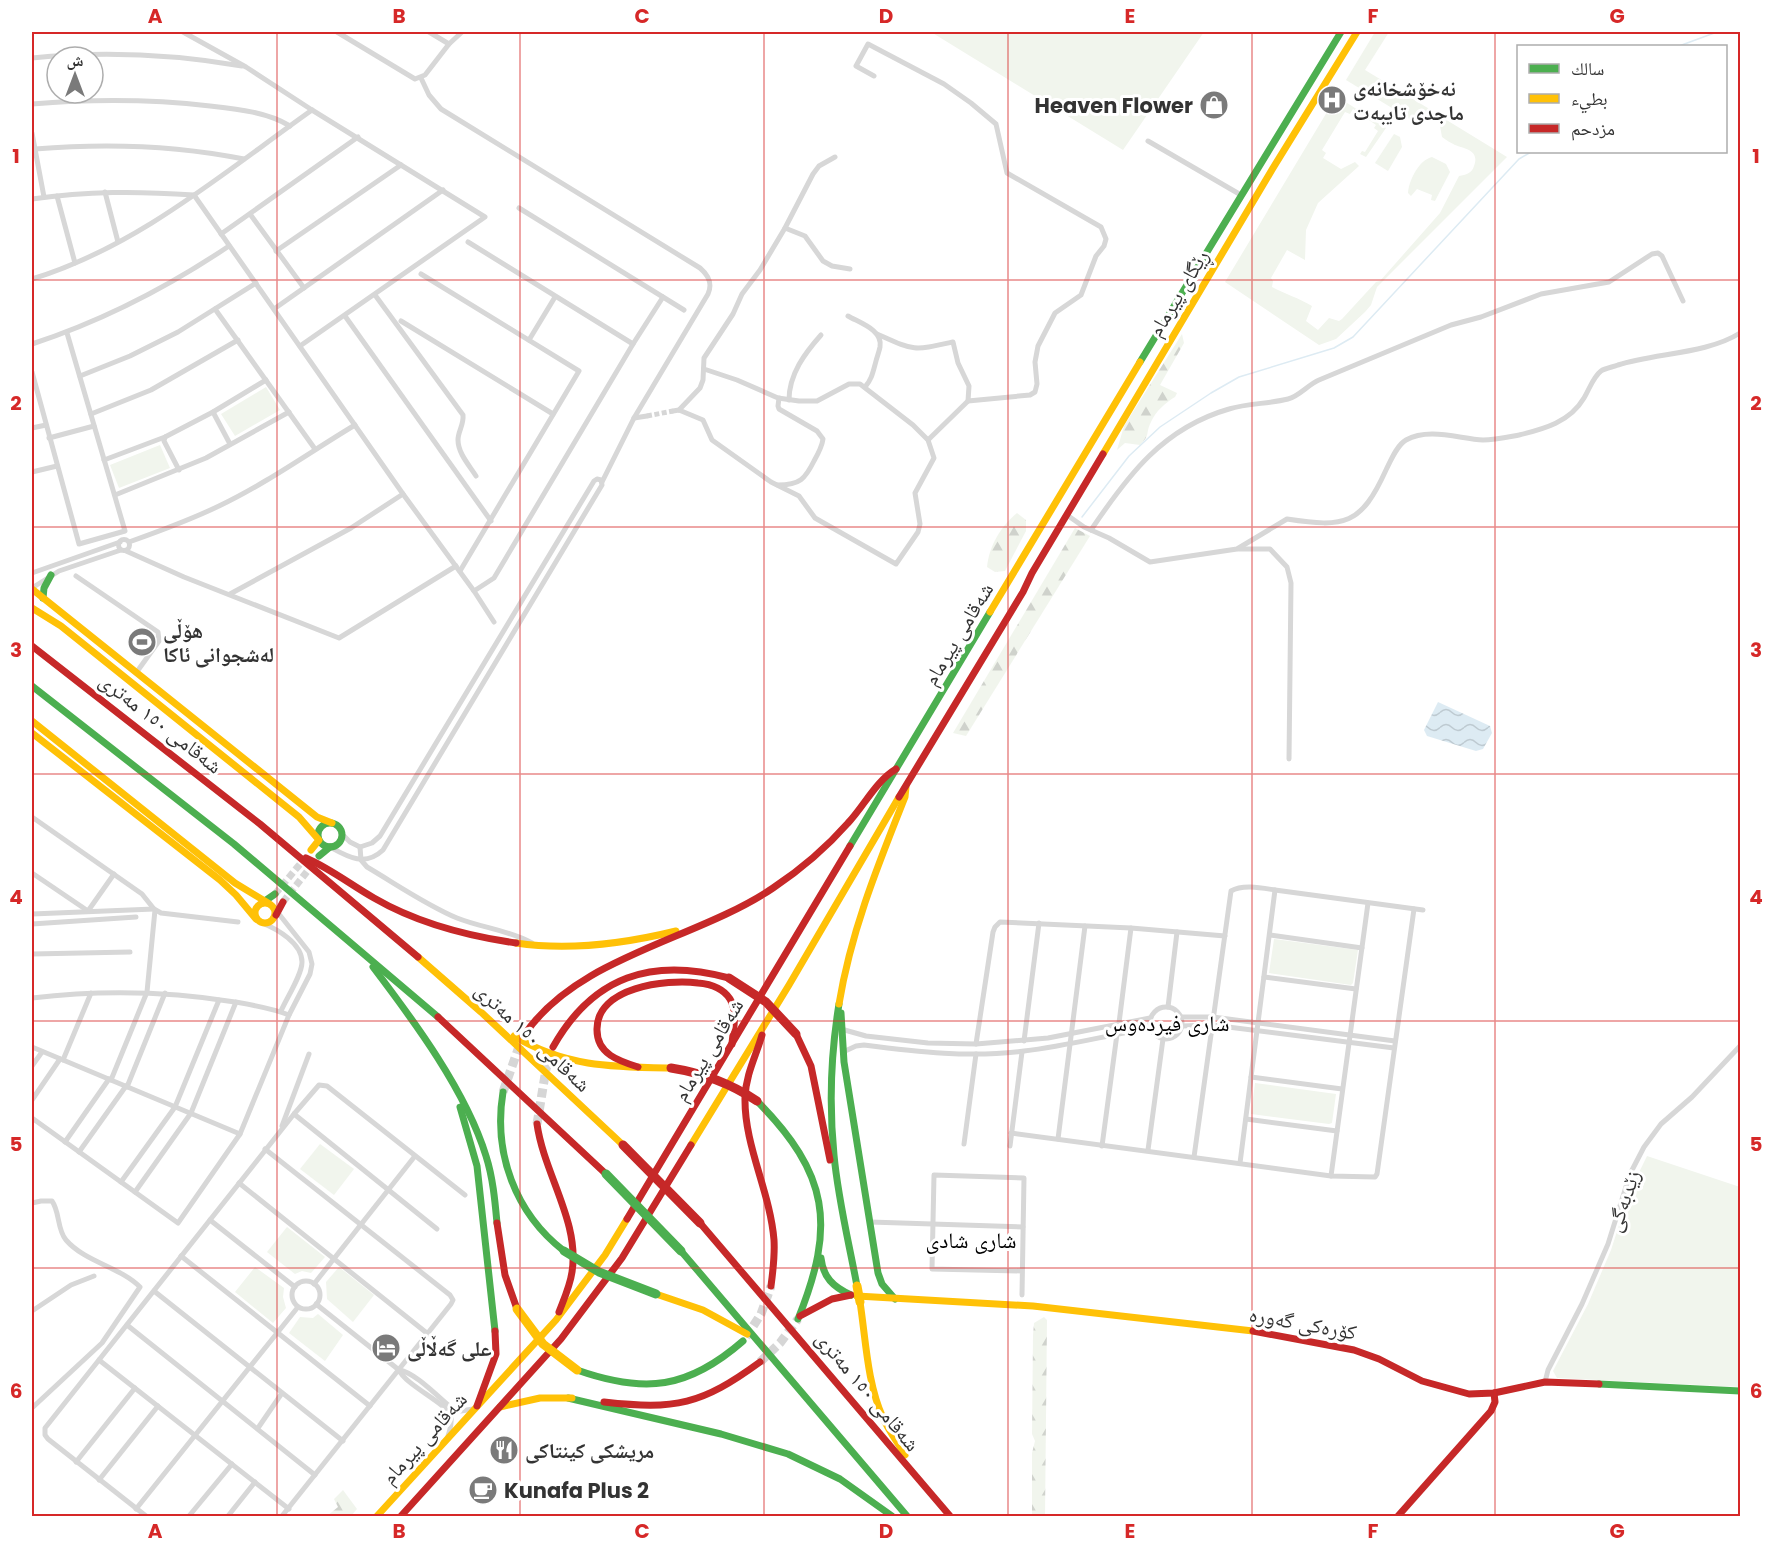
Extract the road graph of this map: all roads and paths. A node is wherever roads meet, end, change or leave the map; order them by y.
1 (183, 32) edge
2 (337, 32) edge
3 (429, 32) edge
4 (462, 32) edge
5 (1341, 32) edge
6 (1357, 32) edge
7 (1335, 43) junction
8 (449, 44) junction
9 (1346, 49) junction
10 (32, 58) edge
11 (246, 67) junction
12 (874, 76) dead end
13 (421, 78) junction
14 (32, 104) edge
15 (312, 110) junction
16 (290, 126) junction
17 (32, 133) edge
18 (358, 137) junction
19 (1148, 141) dead end
20 (35, 149) junction
21 (835, 157) dead end
22 (244, 159) junction
23 (400, 165) junction
24 (443, 190) junction
25 (105, 192) junction
26 (194, 195) junction
27 (1241, 195) junction
28 (57, 196) junction
29 (44, 197) junction
30 (32, 199) edge
31 (519, 208) dead end
32 (250, 214) junction
33 (785, 228) junction
34 (222, 234) junction
35 (118, 242) junction
36 (468, 242) dead end
37 (229, 246) junction
38 (276, 251) junction
39 (75, 263) junction
40 (850, 269) dead end
41 (421, 274) dead end
42 (32, 279) edge
43 (256, 283) junction
44 (304, 288) junction
45 (375, 295) junction
46 (555, 297) junction
47 (663, 297) junction
48 (1683, 301) dead end
49 (215, 309) junction
50 (274, 309) junction
51 (684, 310) dead end
52 (345, 316) junction
53 (848, 316) dead end
54 (401, 321) dead end
55 (67, 333) junction
56 (1740, 333) edge
57 (821, 334) dead end
58 (877, 334) junction
59 (238, 340) junction
60 (529, 340) junction
61 (32, 344) edge
62 (633, 344) junction
63 (300, 346) junction
64 (704, 369) junction
65 (32, 372) edge
66 (80, 376) junction
67 (266, 380) junction
68 (33, 382) edge
69 (865, 387) junction
70 (779, 398) junction
71 (789, 400) junction
72 (968, 401) junction
73 (213, 412) junction
74 (289, 412) junction
75 (91, 414) junction
76 (554, 414) junction
77 (647, 416) tunnel mouth
78 (634, 418) junction
79 (46, 425) junction
80 (355, 425) junction
81 (94, 426) junction
82 (32, 428) edge
83 (165, 437) junction
84 (49, 438) junction
85 (928, 440) junction
86 (230, 444) junction
87 (315, 449) junction
88 (104, 460) junction
89 (57, 466) junction
90 (178, 470) junction
91 (32, 472) edge
92 (476, 476) dead end
93 (603, 482) junction
94 (776, 485) junction
95 (403, 494) junction
96 (115, 495) junction
97 (1066, 515) junction
98 (490, 521) junction
99 (1091, 530) junction
100 (561, 536) junction
101 (569, 540) junction
102 (120, 542) junction
103 (129, 542) junction
104 (1237, 549) junction
105 (124, 550) junction
106 (1019, 566) joint
107 (458, 569) junction
108 (32, 573) edge
109 (1032, 573) joint
110 (51, 575) junction
111 (76, 576) dead end
112 (32, 588) edge
113 (474, 591) junction
114 (230, 594) junction
115 (43, 598) junction
116 (32, 608) edge
117 (494, 622) dead end
118 (502, 632) junction
119 (510, 639) junction
120 (32, 646) edge
121 (136, 673) junction
122 (32, 686) edge
123 (32, 722) edge
124 (32, 733) edge
125 (1289, 759) dead end
126 (898, 768) junction
127 (906, 784) junction
128 (32, 817) edge
129 (332, 824) junction
130 (342, 834) junction
131 (319, 840) junction
132 (330, 847) junction
133 (360, 847) junction
134 (299, 855) junction
135 (361, 860) junction
136 (32, 873) edge
137 (114, 874) junction
138 (1275, 890) junction
139 (275, 894) tunnel mouth
140 (283, 902) tunnel mouth
141 (1368, 903) junction
142 (270, 907) junction
143 (154, 909) junction
144 (1414, 909) junction
145 (1423, 910) dead end
146 (88, 911) junction
147 (32, 914) edge
148 (136, 918) dead end
149 (710, 920) junction
150 (259, 921) junction
151 (238, 922) dead end
152 (1039, 923) junction
153 (32, 924) edge
154 (1085, 926) junction
155 (1131, 928) junction
156 (1177, 932) junction
157 (1270, 935) junction
158 (1225, 936) junction
159 (539, 947) junction
160 (1362, 948) junction
161 (130, 952) dead end
162 (363, 953) junction
163 (32, 954) edge
164 (1264, 977) junction
165 (1356, 989) junction
166 (147, 992) junction
167 (91, 993) junction
168 (165, 993) junction
169 (841, 996) junction
170 (32, 998) edge
171 (219, 1000) junction
172 (236, 1002) junction
173 (1168, 1007) junction
174 (281, 1011) junction
175 (481, 1012) junction
176 (289, 1015) junction
177 (1181, 1017) junction
178 (1213, 1017) junction
179 (1150, 1018) junction
180 (1119, 1023) junction
181 (1212, 1025) junction
182 (763, 1026) junction
183 (1182, 1026) junction
184 (1258, 1026) junction
185 (1151, 1028) junction
186 (841, 1029) junction
187 (525, 1034) tunnel mouth
188 (1072, 1034) junction
189 (1117, 1034) junction
190 (1163, 1039) junction
191 (1349, 1039) junction
192 (1024, 1041) junction
193 (976, 1044) junction
194 (1070, 1044) junction
195 (1395, 1045) junction
196 (732, 1046) junction
197 (1740, 1046) edge
198 (32, 1047) edge
199 (553, 1047) tunnel mouth
200 (42, 1052) junction
201 (843, 1052) junction
202 (1022, 1052) junction
203 (309, 1054) dead end
204 (976, 1054) junction
205 (62, 1060) junction
206 (32, 1066) edge
207 (638, 1067) junction
208 (1251, 1077) junction
209 (110, 1080) junction
210 (126, 1086) junction
211 (1342, 1089) junction
212 (455, 1090) junction
213 (503, 1092) tunnel mouth
214 (32, 1100) edge
215 (175, 1107) junction
216 (191, 1113) junction
217 (294, 1114) junction
218 (32, 1118) edge
219 (1246, 1119) junction
220 (537, 1124) tunnel mouth
221 (1337, 1131) junction
222 (278, 1133) junction
223 (1011, 1133) junction
224 (240, 1134) junction
225 (1058, 1139) junction
226 (65, 1142) junction
227 (964, 1144) dead end
228 (1010, 1146) dead end
229 (1102, 1146) junction
230 (266, 1149) junction
231 (1148, 1150) junction
232 (79, 1152) junction
233 (415, 1156) junction
234 (1194, 1156) junction
235 (1240, 1163) junction
236 (1331, 1176) junction
237 (121, 1182) junction
238 (239, 1183) junction
239 (388, 1191) junction
240 (135, 1192) junction
241 (839, 1194) junction
242 (465, 1195) dead end
243 (32, 1203) edge
244 (210, 1220) junction
245 (870, 1222) junction
246 (933, 1224) junction
247 (361, 1225) junction
248 (1023, 1227) junction
249 (437, 1229) dead end
250 (821, 1247) junction
251 (181, 1256) junction
252 (334, 1259) junction
253 (1022, 1271) junction
254 (94, 1276) dead end
255 (314, 1284) junction
256 (771, 1286) tunnel mouth
257 (295, 1287) junction
258 (154, 1291) junction
259 (851, 1295) junction
260 (1022, 1295) dead end
261 (895, 1299) junction
262 (316, 1304) junction
263 (298, 1306) junction
264 (32, 1311) edge
265 (556, 1320) junction
266 (127, 1325) junction
267 (276, 1332) junction
268 (428, 1334) junction
269 (743, 1341) tunnel mouth
270 (760, 1343) junction
271 (99, 1360) junction
272 (760, 1362) tunnel mouth
273 (249, 1366) junction
274 (399, 1370) junction
275 (1545, 1382) junction
276 (135, 1388) junction
277 (1740, 1391) edge
278 (282, 1393) junction
279 (1494, 1394) junction
280 (568, 1398) junction
281 (222, 1401) junction
282 (158, 1406) junction
283 (370, 1406) junction
284 (500, 1407) junction
285 (32, 1408) edge
286 (476, 1408) junction
287 (258, 1428) junction
288 (195, 1435) junction
289 (448, 1439) junction
290 (343, 1441) junction
291 (76, 1461) junction
292 (232, 1464) junction
293 (315, 1475) junction
294 (99, 1480) junction
295 (920, 1480) junction
296 (255, 1482) junction
297 (136, 1509) junction
298 (288, 1509) junction
299 (146, 1516) edge
300 (189, 1516) edge
301 (228, 1516) edge
302 (282, 1516) edge
303 (377, 1516) edge
304 (401, 1516) edge
305 (892, 1516) edge
306 (907, 1516) edge
307 (950, 1516) edge
308 (1398, 1516) edge

1 - 11 street
2 - 13 street
3 - 8 street
4 - 8 street
5 - 7 main road, ڕێگای پیرمام
6 - 9 main road, ڕێگای پیرمام
7 - 9 main road
7 - 27 main road, ڕێگای پیرمام
8 - 13 street
9 - 97 main road, ڕێگای پیرمام
10 - 11 street
11 - 15 street
12 - 72 street
13 - 78 street
14 - 16 street
15 - 16 street
15 - 18 street
16 - 22 street
17 - 20 street
18 - 23 street
18 - 32 street
19 - 27 street
20 - 22 street
20 - 29 street
21 - 33 street
22 - 26 street
23 - 24 street
23 - 38 street
24 - 44 street
24 - 45 street
25 - 26 street
25 - 28 street
25 - 35 street
26 - 34 street
26 - 35 street
27 - 106 main road, ڕێگای پیرمام
28 - 29 street
28 - 39 street
29 - 30 street
31 - 47 street
32 - 34 street
32 - 38 street
33 - 40 street
33 - 64 street
34 - 37 street
35 - 39 street
36 - 46 street
37 - 43 street
37 - 55 street
38 - 44 street
39 - 42 street
41 - 60 street
43 - 49 street
43 - 50 street
44 - 50 street
45 - 52 street
45 - 92 street
46 - 60 street
46 - 62 street
47 - 51 street
47 - 62 street
48 - 99 street
49 - 59 street
49 - 66 street
50 - 63 street
52 - 63 street
52 - 98 street
53 - 58 street
54 - 76 street
55 - 61 street
55 - 66 street
56 - 104 street
57 - 71 street
58 - 69 street
58 - 72 street
59 - 67 street
59 - 75 street
60 - 76 street
62 - 113 street
63 - 80 street
64 - 70 street
64 - 94 street
65 - 68 street
66 - 75 street
67 - 73 street
67 - 74 street
68 - 79 street
69 - 71 street
69 - 85 street
70 - 71 street
70 - 94 street
72 - 85 street
73 - 83 street
73 - 86 street
74 - 86 street
74 - 87 street
75 - 81 street
76 - 98 street
77 - 78 street
78 - 93 street
79 - 82 street
79 - 84 street
80 - 87 street
80 - 95 street
81 - 84 street
81 - 88 street
83 - 88 street
83 - 90 street
84 - 89 street
85 - 94 street
86 - 90 street
87 - 103 street
88 - 96 street
89 - 91 street
89 - 96 street
90 - 96 street
93 - 100 street
93 - 101 street
95 - 107 street
95 - 114 street
97 - 99 street
97 - 109 main road, ڕێگای پیرمام
98 - 107 street
99 - 104 street
100 - 101 street
100 - 118 street
101 - 119 street
102 - 103 street
102 - 105 street
102 - 108 street
103 - 105 street
104 - 125 street
105 - 110 street
105 - 114 street
106 - 126 main road, شەقامی پیرمام
107 - 113 street
107 - 114 street
109 - 127 main road, شەقامی پیرمام
110 - 112 street
110 - 115 main road
111 - 121 street
112 - 115 main road
113 - 117 street
115 - 121 main road
116 - 131 main road
118 - 119 street
118 - 133 street
119 - 135 street
120 - 134 main road, شەقامی ١٥٠ مەتری
121 - 129 main road
122 - 162 main road
123 - 142 main road
124 - 150 main road
126 - 149 main road
126 - 196 main road, شەقامی پیرمام
127 - 169 main road
127 - 182 main road, شەقامی پیرمام
128 - 137 street
129 - 130 main road
129 - 131 main road
130 - 132 main road
130 - 133 street
131 - 132 main road
131 - 132 main road
132 - 135 street
133 - 135 street
134 - 159 main road
134 - 175 main road, شەقامی ١٥٠ مەتری
135 - 159 street
136 - 146 street
137 - 143 street
137 - 146 street
138 - 141 street
138 - 157 street
138 - 158 street
139 - 142 main road
140 - 142 main road
141 - 144 street
141 - 160 street
142 - 150 main road
142 - 150 main road
142 - 176 street
143 - 146 street
143 - 151 street
143 - 166 street
144 - 145 street
144 - 195 street
146 - 147 street
148 - 153 street
149 - 159 main road
149 - 187 main road
150 - 174 street
152 - 154 street
152 - 192 street
152 - 193 street
154 - 155 street
154 - 188 street
155 - 156 street
155 - 180 street
156 - 158 street
156 - 173 street
157 - 160 street
157 - 164 street
158 - 178 street
160 - 165 street
161 - 163 street
162 - 212 main road
162 - 270 main road, bridge
164 - 165 street
164 - 184 street
165 - 191 street
166 - 167 street
166 - 168 street
166 - 209 street
167 - 170 street
167 - 205 street
168 - 171 street
168 - 210 street
169 - 186 main road
169 - 241 main road
171 - 172 street
171 - 215 street
172 - 174 street
172 - 216 street
173 - 177 street
173 - 179 street
174 - 176 street
175 - 207 main road
175 - 295 main road, شەقامی ١٥٠ مەتری, bridge
176 - 224 street
177 - 178 street
177 - 183 street
178 - 181 street
178 - 184 street
179 - 180 street
179 - 185 street
180 - 188 street
181 - 183 street
181 - 184 street
181 - 234 street
182 - 256 main road
182 - 284 main road, شەقامی پیرمام
183 - 190 street
184 - 191 street
184 - 208 street
185 - 189 street
185 - 190 street
186 - 193 street
186 - 201 main road
188 - 192 street
188 - 194 street
189 - 194 street
189 - 229 street
190 - 231 street
191 - 195 street
191 - 211 street
192 - 193 street
194 - 202 street
194 - 225 street
195 - 236 street
196 - 207 main road
196 - 265 main road, شەقامی پیرمام
197 - 275 street, زێدبەگی
198 - 200 street
199 - 241 main road, bridge
200 - 205 street
200 - 206 street
201 - 204 street
201 - 245 main road
202 - 204 street
202 - 223 street
203 - 222 street
204 - 227 street
205 - 209 street
205 - 214 street
207 - 250 main road, bridge
208 - 211 street
208 - 219 street
209 - 210 street
209 - 226 street
210 - 215 street
210 - 232 street
211 - 221 street
212 - 269 main road, bridge
212 - 286 main road
213 - 270 main road, bridge
215 - 216 street
215 - 237 street
216 - 224 street
216 - 240 street
217 - 222 street
217 - 233 street
217 - 239 street
218 - 226 street
219 - 221 street
219 - 235 street
220 - 265 main road
221 - 236 street
222 - 230 street
223 - 225 street
223 - 228 street
224 - 240 street
225 - 229 street
226 - 232 street
229 - 231 street
230 - 238 street
230 - 247 street
231 - 234 street
232 - 237 street
233 - 239 street
233 - 242 street
234 - 235 street
235 - 236 street
237 - 240 street
238 - 244 street
238 - 252 street
239 - 247 street
239 - 249 street
241 - 295 main road, bridge
243 - 285 street
244 - 251 street
244 - 257 street
245 - 246 street
245 - 261 main road
246 - 248 street
246 - 248 street
246 - 253 street
247 - 252 street
247 - 268 street
248 - 253 street
250 - 259 main road
250 - 259 main road
251 - 258 street
251 - 267 street
252 - 255 street
252 - 268 street
253 - 260 street
254 - 264 street
255 - 257 street
255 - 262 street
257 - 263 street
258 - 266 street
258 - 273 street
259 - 261 main road, کۆرەکی گەورە
261 - 279 main road, کۆرەکی گەورە
262 - 263 street
262 - 274 street
263 - 267 street
265 - 286 main road, شەقامی پیرمام
266 - 271 street
266 - 281 street
267 - 273 street
267 - 283 street
268 - 274 street
270 - 306 main road
271 - 276 street
271 - 291 street
272 - 280 main road
273 - 278 street
273 - 281 street
274 - 283 street
274 - 286 street
274 - 289 street
275 - 277 main road, کۆرەکی گەورە
275 - 279 main road, کۆرەکی گەورە
276 - 282 street
276 - 291 street
278 - 287 street
278 - 290 street
279 - 308 main road
280 - 284 main road
280 - 305 main road
281 - 287 street
281 - 288 street
282 - 288 street
282 - 294 street
283 - 290 street
284 - 304 main road, شەقامی پیرمام
286 - 289 main road, شەقامی پیرمام
287 - 293 street
288 - 292 street
288 - 297 street
289 - 303 main road, شەقامی پیرمام
290 - 293 street
291 - 294 street
292 - 296 street
292 - 300 street
293 - 298 street
294 - 297 street
295 - 307 main road, شەقامی ١٥٠ مەتری
296 - 298 street
296 - 301 street
297 - 299 street
298 - 302 street

